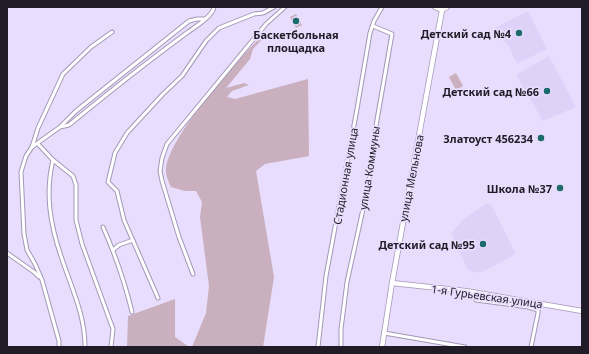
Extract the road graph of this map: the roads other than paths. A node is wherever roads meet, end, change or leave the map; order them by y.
1 (214, 7) edge
2 (274, 7) edge
3 (285, 7) edge
4 (382, 7) edge
5 (435, 7) edge
6 (447, 7) edge
7 (442, 10) junction
8 (205, 20) junction
9 (373, 26) junction
10 (112, 32) dead end
11 (60, 127) junction
12 (38, 144) junction
13 (32, 147) junction
14 (54, 160) junction
15 (102, 227) dead end
16 (133, 240) junction
17 (113, 250) junction
18 (7, 252) edge
19 (193, 274) dead end
20 (42, 280) junction
21 (392, 283) junction
22 (158, 298) dead end
23 (476, 300) dead end
24 (582, 311) edge
25 (132, 312) dead end
26 (384, 333) junction
27 (59, 347) edge
28 (86, 347) edge
29 (111, 347) edge
30 (318, 347) edge
31 (341, 347) edge
32 (382, 347) edge
33 (465, 347) edge
34 (531, 347) edge

1 - 8 street
2 - 16 street
3 - 19 street
4 - 9 street, Стадионная улица
5 - 7 main road
6 - 7 main road
7 - 21 main road, улица Мельнова
8 - 11 street
8 - 11 street
9 - 30 street, Стадионная улица
9 - 31 street, улица Коммуны
10 - 13 street
11 - 12 street
12 - 13 street
12 - 14 street
13 - 20 street
14 - 28 street
14 - 29 street
15 - 17 street
16 - 17 street
16 - 22 street
17 - 25 street
18 - 20 street
20 - 27 street
21 - 24 main road, 1-я Гурьевская улица
21 - 26 main road, улица Мельнова
23 - 34 street
26 - 32 main road, улица Мельнова
26 - 33 street

